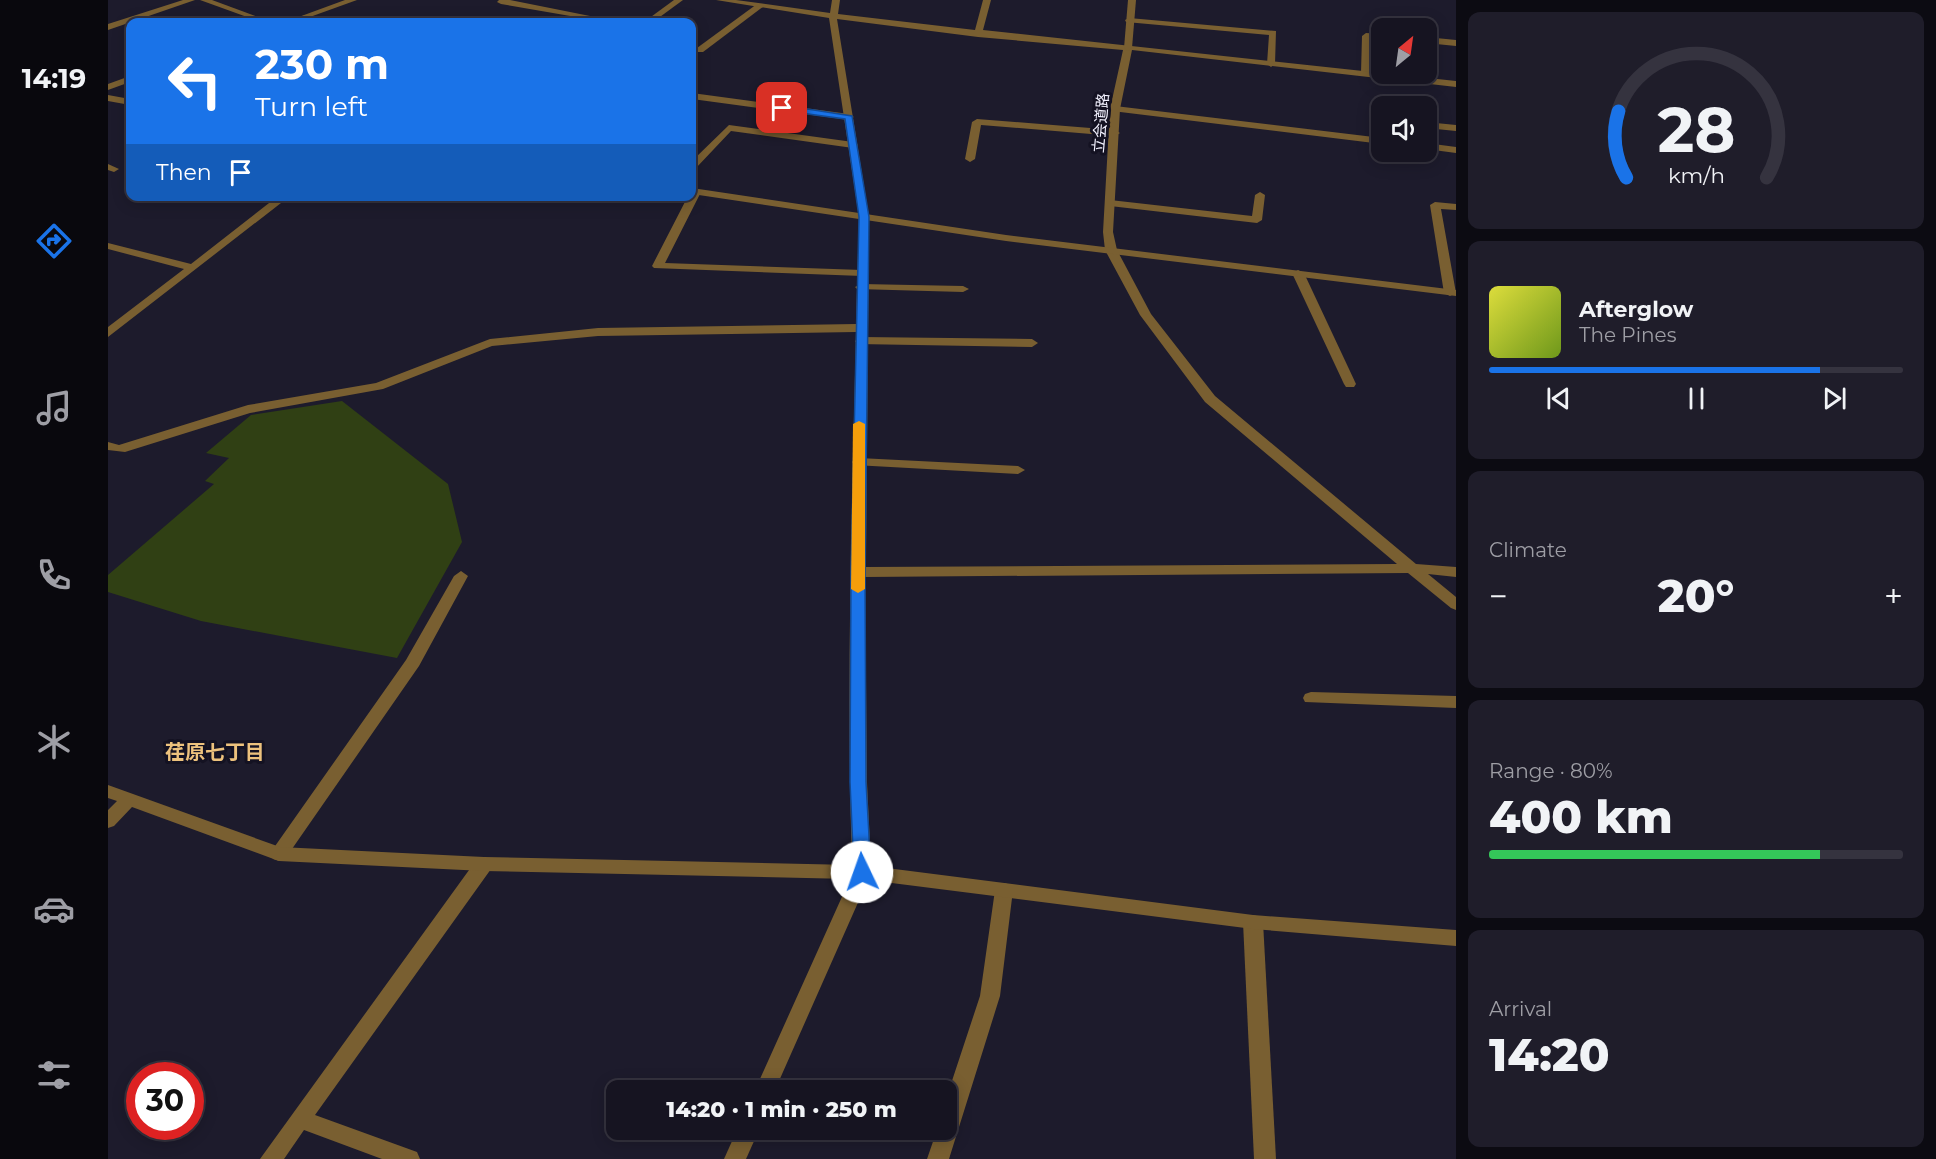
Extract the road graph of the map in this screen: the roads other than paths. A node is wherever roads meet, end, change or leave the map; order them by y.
1 (191, 0) edge
2 (206, 0) edge
3 (352, 0) edge
4 (506, 0) edge
5 (679, 0) edge
6 (720, 0) edge
7 (836, 0) edge
8 (987, 0) edge
9 (1132, 0) edge
10 (760, 6) junction
11 (305, 17) junction
12 (833, 17) junction
13 (136, 18) edge
14 (257, 18) edge
15 (302, 18) edge
16 (312, 18) edge
17 (593, 18) edge
18 (654, 18) edge
19 (1129, 20) junction
20 (126, 21) edge
21 (108, 27) edge
22 (978, 34) junction
23 (1371, 36) edge
24 (1437, 41) edge
25 (1456, 43) edge
26 (1128, 48) junction
27 (700, 50) dead end
28 (1271, 64) junction
29 (1365, 74) junction
30 (126, 80) edge
31 (1456, 84) edge
32 (108, 87) edge
33 (696, 97) edge
34 (108, 98) edge
35 (126, 101) edge
36 (1115, 109) junction
37 (849, 117) junction
38 (1437, 126) edge
39 (1456, 128) edge
40 (1115, 132) junction
41 (1371, 140) edge
42 (853, 145) junction
43 (1437, 147) edge
44 (1456, 150) edge
45 (970, 159) dead end
46 (696, 162) edge
47 (696, 191) edge
48 (1260, 195) dead end
49 (278, 201) edge
50 (689, 201) edge
51 (1110, 203) junction
52 (1456, 207) edge
53 (864, 217) junction
54 (108, 246) edge
55 (1112, 250) junction
56 (191, 267) junction
57 (862, 273) junction
58 (1298, 273) junction
59 (861, 287) junction
60 (963, 289) dead end
61 (1453, 293) edge
62 (108, 333) edge
63 (861, 334) junction
64 (1032, 343) dead end
65 (1350, 384) dead end
66 (108, 446) edge
67 (859, 462) junction
68 (1018, 470) dead end
69 (1413, 568) junction
70 (858, 572) junction
71 (1456, 572) edge
72 (461, 576) dead end
73 (1456, 605) edge
74 (1311, 699) dead end
75 (1456, 702) edge
76 (108, 791) edge
77 (129, 799) junction
78 (108, 821) edge
79 (279, 854) junction
80 (484, 864) junction
81 (862, 872) junction
82 (1004, 890) junction
83 (1253, 922) junction
84 (1456, 938) edge
85 (769, 1080) edge
86 (300, 1119) junction
87 (744, 1140) edge
88 (271, 1159) edge
89 (409, 1159) edge
90 (735, 1159) edge
91 (938, 1159) edge
92 (1265, 1159) edge

1 - 13 street
2 - 14 street
3 - 11 street
4 - 17 street
5 - 18 street
6 - 10 street
7 - 12 street
8 - 22 street
9 - 19 street, 立会道路
10 - 12 street
10 - 27 street
11 - 15 street
11 - 16 street
12 - 22 street
12 - 37 street
19 - 26 street, 立会道路
19 - 28 street
20 - 21 street
22 - 26 street
23 - 29 street
24 - 25 street
26 - 28 street
26 - 36 street, 立会道路
28 - 29 street
29 - 31 street
30 - 32 street
33 - 37 street
34 - 35 street
36 - 40 street, 立会道路
36 - 41 street
37 - 42 street
38 - 39 street
40 - 45 street
40 - 51 street, 立会道路
42 - 46 street
42 - 53 street
43 - 44 street
47 - 53 street
48 - 51 street
49 - 56 street
50 - 57 street
51 - 55 street, 立会道路
52 - 61 street
53 - 55 street
53 - 57 street
54 - 56 street
55 - 58 street
55 - 69 street
56 - 62 street
57 - 59 street
58 - 61 street
58 - 65 street
59 - 60 street
59 - 63 street
63 - 64 street
63 - 66 street
63 - 67 street
67 - 68 street
67 - 70 street
69 - 70 street
69 - 71 street
69 - 73 street
70 - 81 street
72 - 79 street
74 - 75 street
76 - 77 street
77 - 78 street
77 - 79 street
79 - 80 street
80 - 81 street
80 - 86 street
81 - 82 street
81 - 85 street
82 - 83 street
82 - 91 street
83 - 84 street
83 - 92 street
86 - 88 street
86 - 89 street
87 - 90 street

